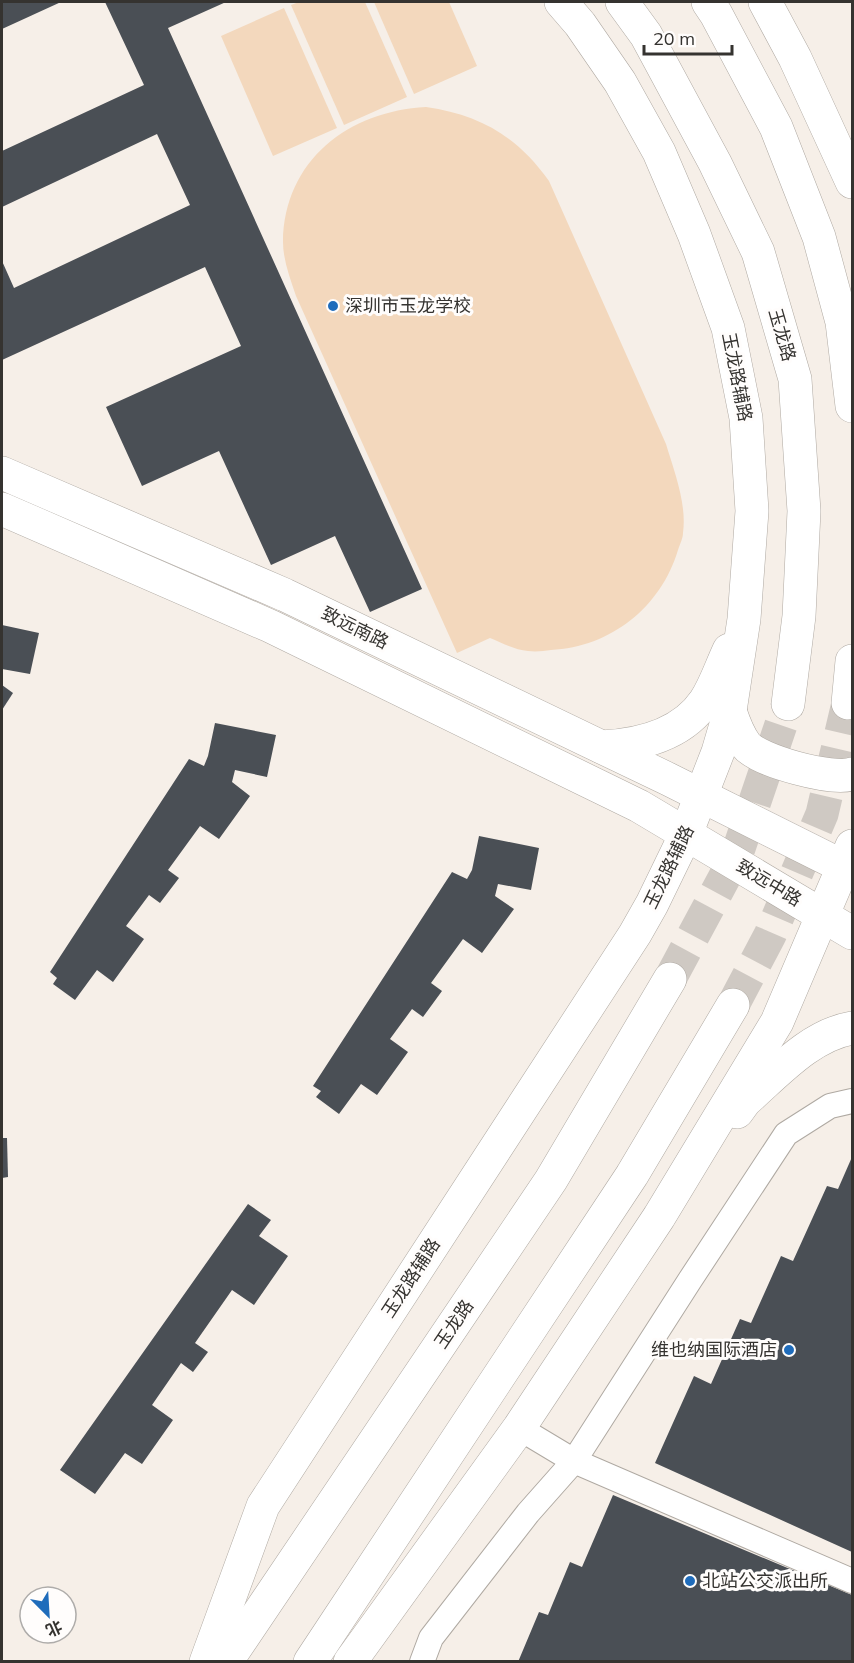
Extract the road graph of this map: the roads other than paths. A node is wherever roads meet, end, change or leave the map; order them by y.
1 (561, 2) edge
2 (622, 2) edge
3 (708, 2) edge
4 (765, 2) edge
5 (852, 182) edge
6 (852, 406) edge
7 (2, 473) edge
8 (2, 509) edge
9 (744, 619) junction
10 (852, 661) edge
11 (848, 703) dead end
12 (788, 704) tunnel mouth
13 (730, 711) junction
14 (602, 747) junction
15 (852, 774) edge
16 (701, 796) junction
17 (686, 834) junction
18 (850, 861) edge
19 (823, 915) junction
20 (852, 933) edge
21 (670, 979) tunnel mouth
22 (733, 1005) tunnel mouth
23 (852, 1028) edge
24 (852, 1101) edge
25 (659, 1217) junction
26 (519, 1428) junction
27 (573, 1461) junction
28 (852, 1581) edge
29 (431, 1638) junction
30 (206, 1662) edge
31 (226, 1662) edge
32 (310, 1662) edge
33 (350, 1662) edge
34 (416, 1662) edge
35 (422, 1662) edge

1 - 9 main road, 玉龙路辅路
2 - 12 main road, 玉龙路
3 - 6 main road
4 - 5 main road
7 - 14 main road, 致远南路
8 - 17 main road, 致远南路
9 - 13 main road, 玉龙路辅路
9 - 14 main road
10 - 11 main road
13 - 15 main road
13 - 16 main road, 玉龙路辅路
14 - 16 main road, 致远南路
16 - 17 main road, 玉龙路辅路
16 - 18 main road
17 - 19 main road, 致远中路
17 - 30 main road, 玉龙路辅路
18 - 19 main road
19 - 20 main road, 致远中路
19 - 25 main road
21 - 31 main road, 玉龙路
22 - 32 main road
23 - 25 main road
24 - 27 street
25 - 26 main road
26 - 27 street
26 - 33 main road
27 - 28 street
27 - 29 street
29 - 34 street
29 - 35 street

